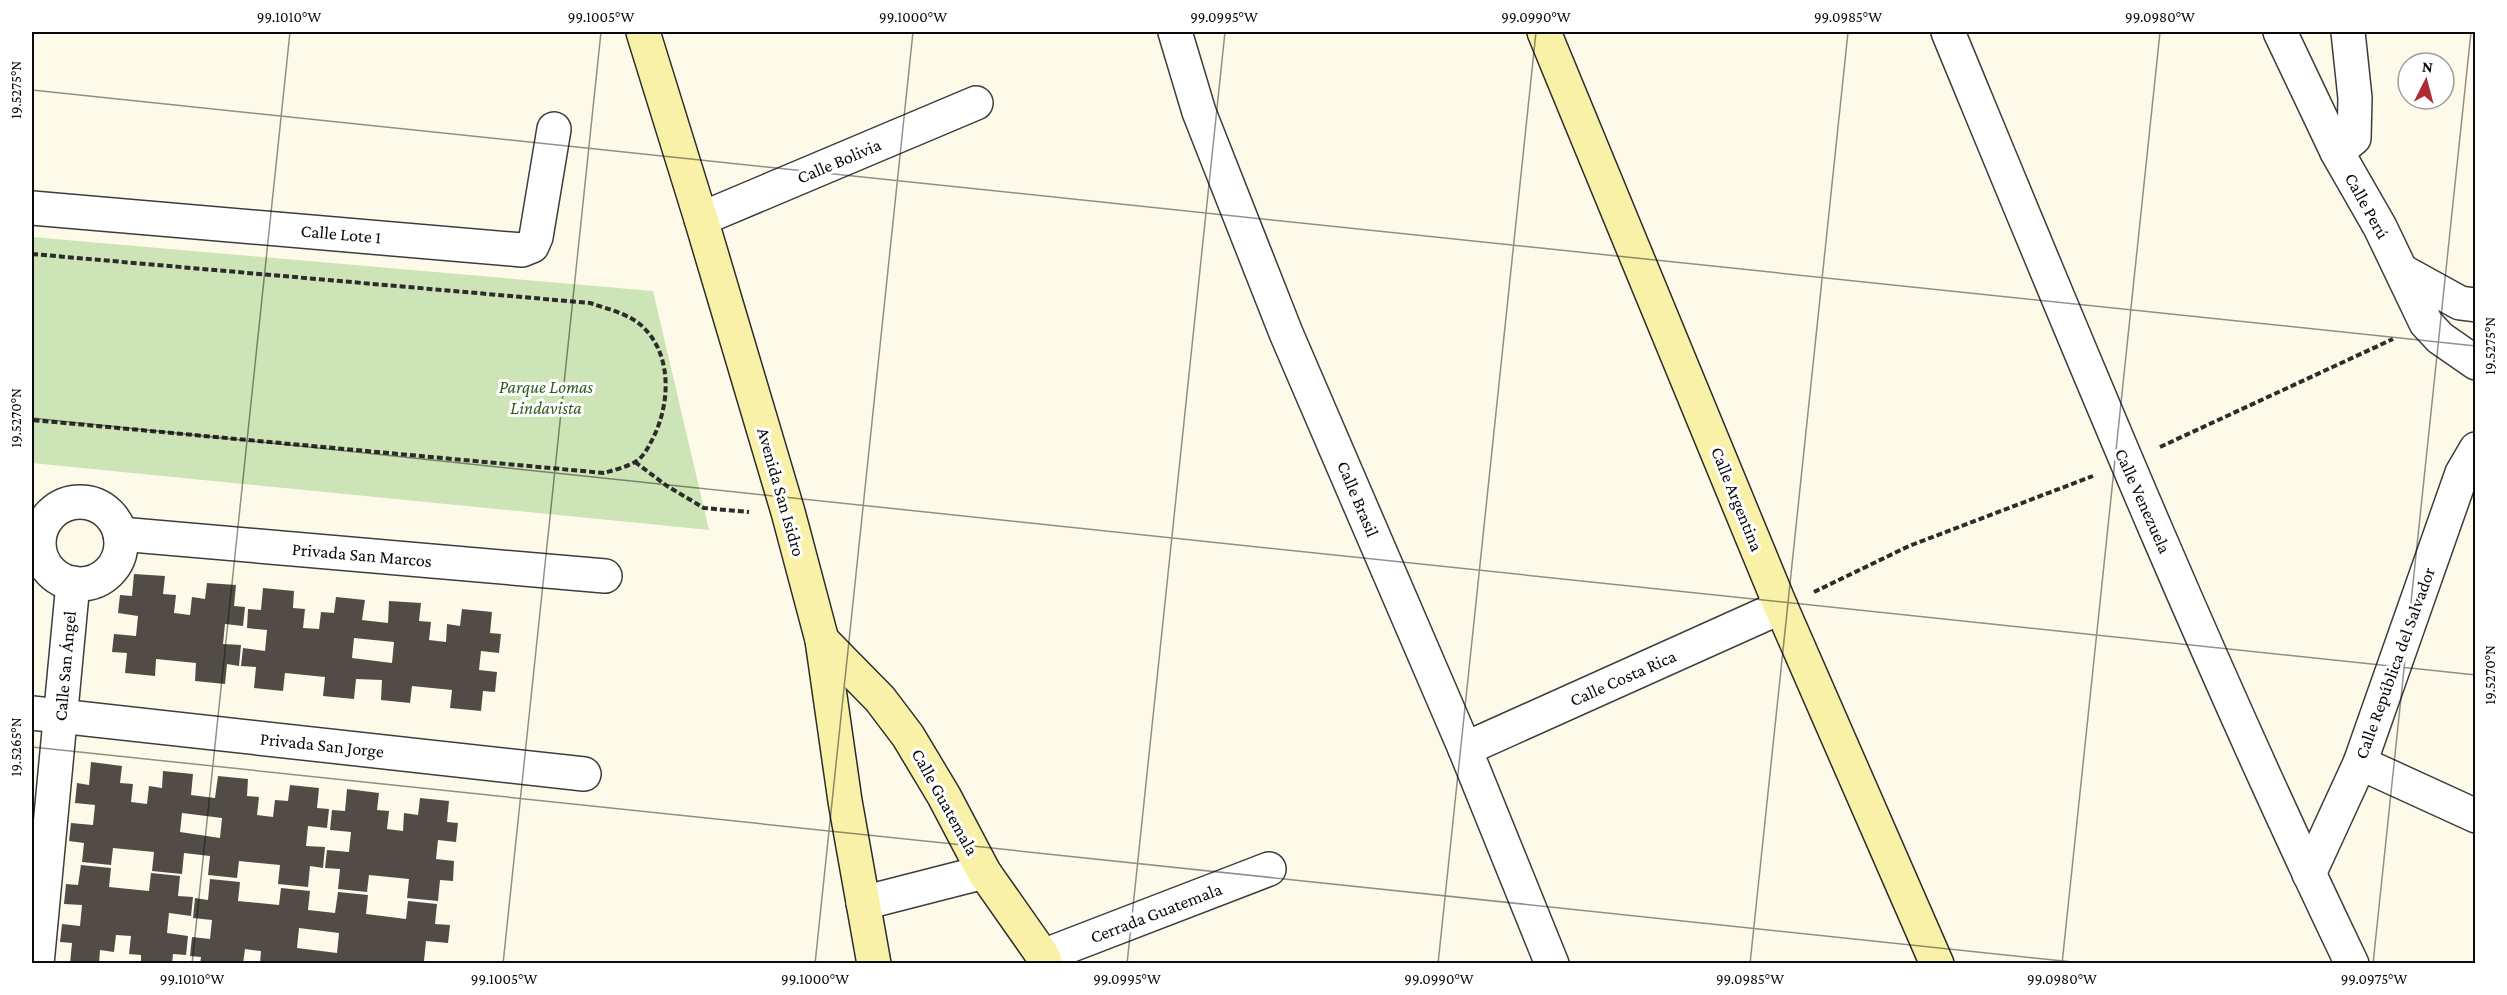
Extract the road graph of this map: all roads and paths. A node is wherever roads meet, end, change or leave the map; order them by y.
1 (643, 32) edge
2 (1544, 32) edge
3 (1948, 32) edge
4 (2280, 32) edge
5 (2348, 32) edge
6 (1180, 33) edge
7 (976, 103) dead end
8 (554, 129) dead end
9 (2337, 152) junction
10 (32, 208) edge
11 (701, 219) junction
12 (32, 254) edge
13 (2402, 271) junction
14 (2475, 305) edge
15 (2475, 363) edge
16 (32, 420) edge
17 (2469, 461) edge
18 (635, 462) junction
19 (788, 512) junction
20 (37, 525) edge
21 (120, 534) junction
22 (604, 576) dead end
23 (73, 583) junction
24 (1781, 607) junction
25 (822, 640) junction
26 (46, 714) edge
27 (1465, 749) junction
28 (2360, 763) junction
29 (584, 774) dead end
30 (2475, 816) edge
31 (1269, 869) dead end
32 (984, 872) junction
33 (2309, 874) junction
34 (863, 903) junction
35 (1045, 960) edge
36 (37, 963) edge
37 (874, 963) edge
38 (1552, 963) edge
39 (1937, 963) edge
40 (2352, 963) edge

1 - 11 street, Avenida San Isidro
2 - 24 street, Calle Argentina
3 - 33 street, Calle Venezuela
4 - 9 street, Calle Perú
5 - 9 street
6 - 27 street, Calle Brasil
7 - 11 street, Calle Bolivia
8 - 10 street, Calle Lote 1
9 - 13 street, Calle Perú
11 - 19 street, Avenida San Isidro
12 - 18 path
13 - 14 street
13 - 15 street, Calle Perú
16 - 18 path
17 - 28 street, Calle República del Salvador
18 - 19 path
19 - 25 street, Avenida San Isidro
20 - 21 street
20 - 23 street
21 - 22 street, Privada San Marcos
21 - 23 street
23 - 26 street, Calle San Ángel
24 - 27 street, Calle Costa Rica
24 - 39 street, Calle Argentina
25 - 32 street, Calle Guatemala
25 - 34 street, Avenida San Isidro
26 - 29 street, Privada San Jorge
26 - 36 street, Calle San Ángel
27 - 38 street, Calle Brasil
28 - 30 street
28 - 33 street, Calle República del Salvador
31 - 35 street, Cerrada Guatemala
32 - 34 street, Calle Guatemala
32 - 35 street
33 - 40 street, Calle Venezuela
34 - 37 street, Avenida San Isidro

